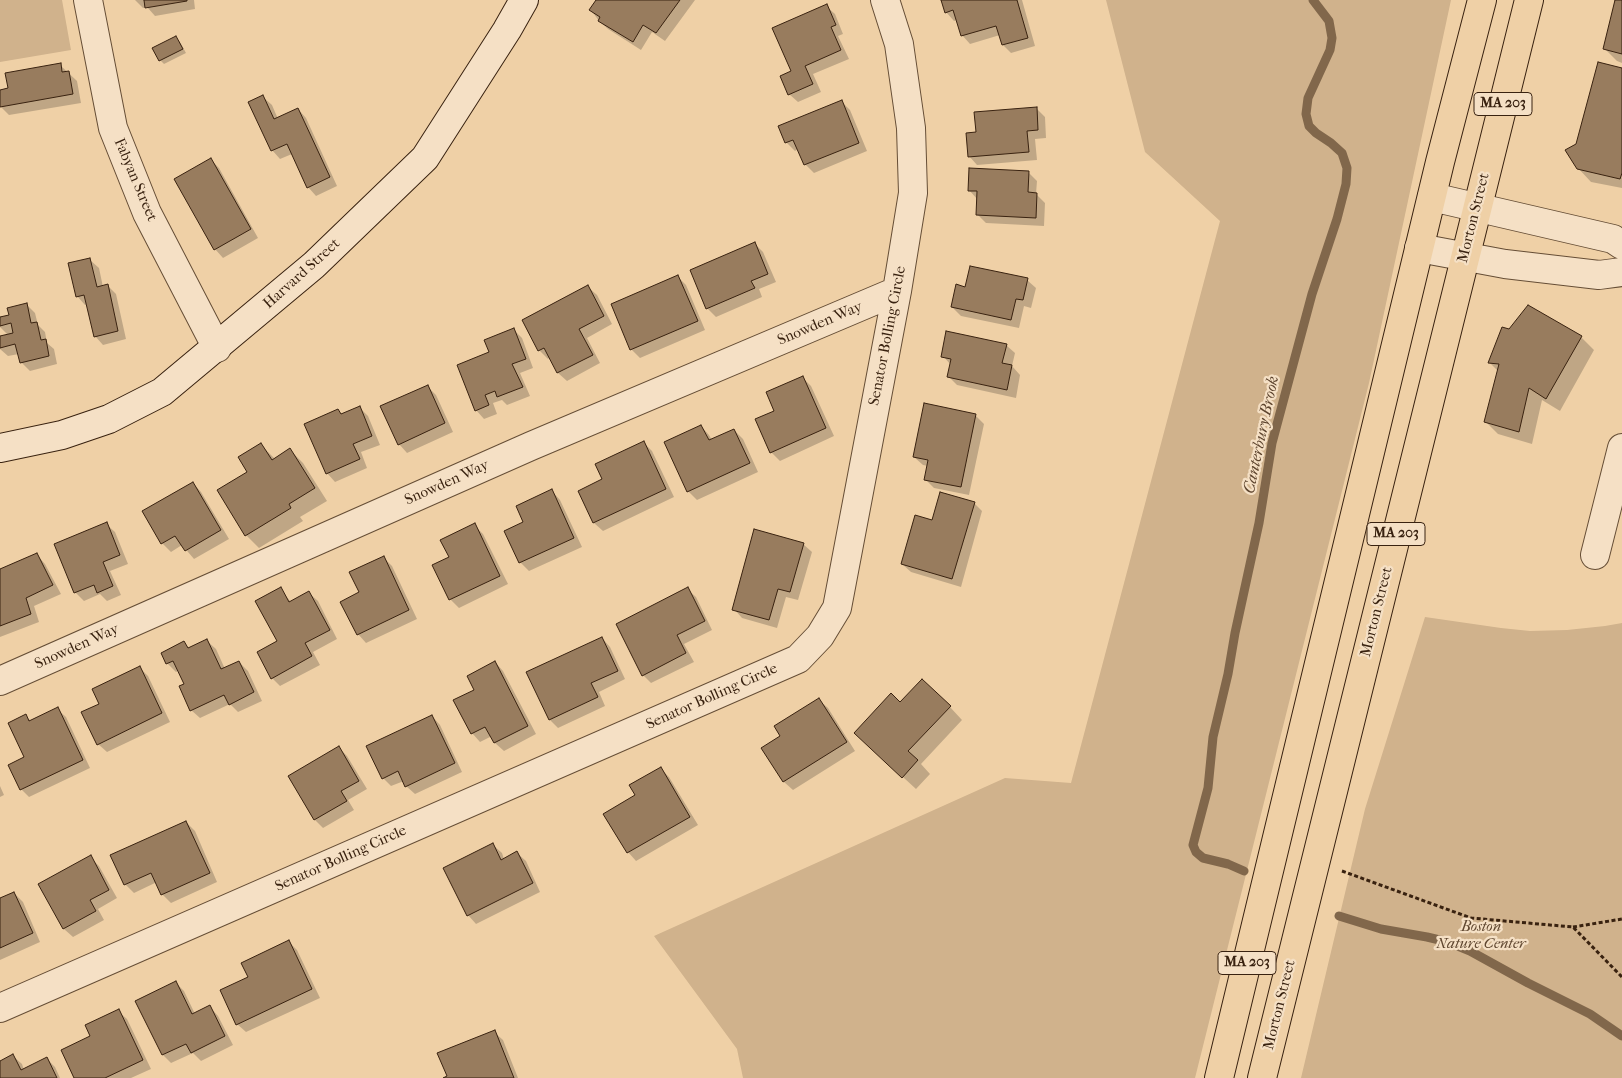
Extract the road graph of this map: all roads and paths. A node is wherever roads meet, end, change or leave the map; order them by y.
1 (88, 0) edge
2 (524, 0) edge
3 (885, 0) edge
4 (1482, 0) edge
5 (1529, 0) edge
6 (1432, 197) junction
7 (1477, 207) junction
8 (1622, 245) edge
9 (1420, 248) junction
10 (1465, 256) junction
11 (1622, 272) edge
12 (897, 291) junction
13 (217, 348) junction
14 (0, 448) edge
15 (1622, 448) edge
16 (1595, 555) dead end
17 (0, 682) edge
18 (1316, 861) junction
19 (1622, 919) edge
20 (1573, 927) junction
21 (1622, 977) edge
22 (0, 1008) edge
23 (1219, 1078) edge
24 (1262, 1078) edge

1 - 13 street, Fabyan Street
2 - 13 street, Harvard Street
3 - 12 street, Senator Bolling Circle
4 - 6 highway, MA 203
5 - 7 highway, Morton Street / MA 203
6 - 7 street
6 - 9 highway, MA 203
7 - 8 street
7 - 10 highway, Morton Street / MA 203
9 - 10 street
9 - 23 highway, MA 203
10 - 11 street
10 - 18 highway, Morton Street / MA 203
12 - 17 street, Snowden Way
12 - 22 street, Senator Bolling Circle
13 - 14 street, Harvard Street
15 - 16 street
18 - 20 path
18 - 24 highway, Morton Street / MA 203
19 - 20 path
20 - 21 path

